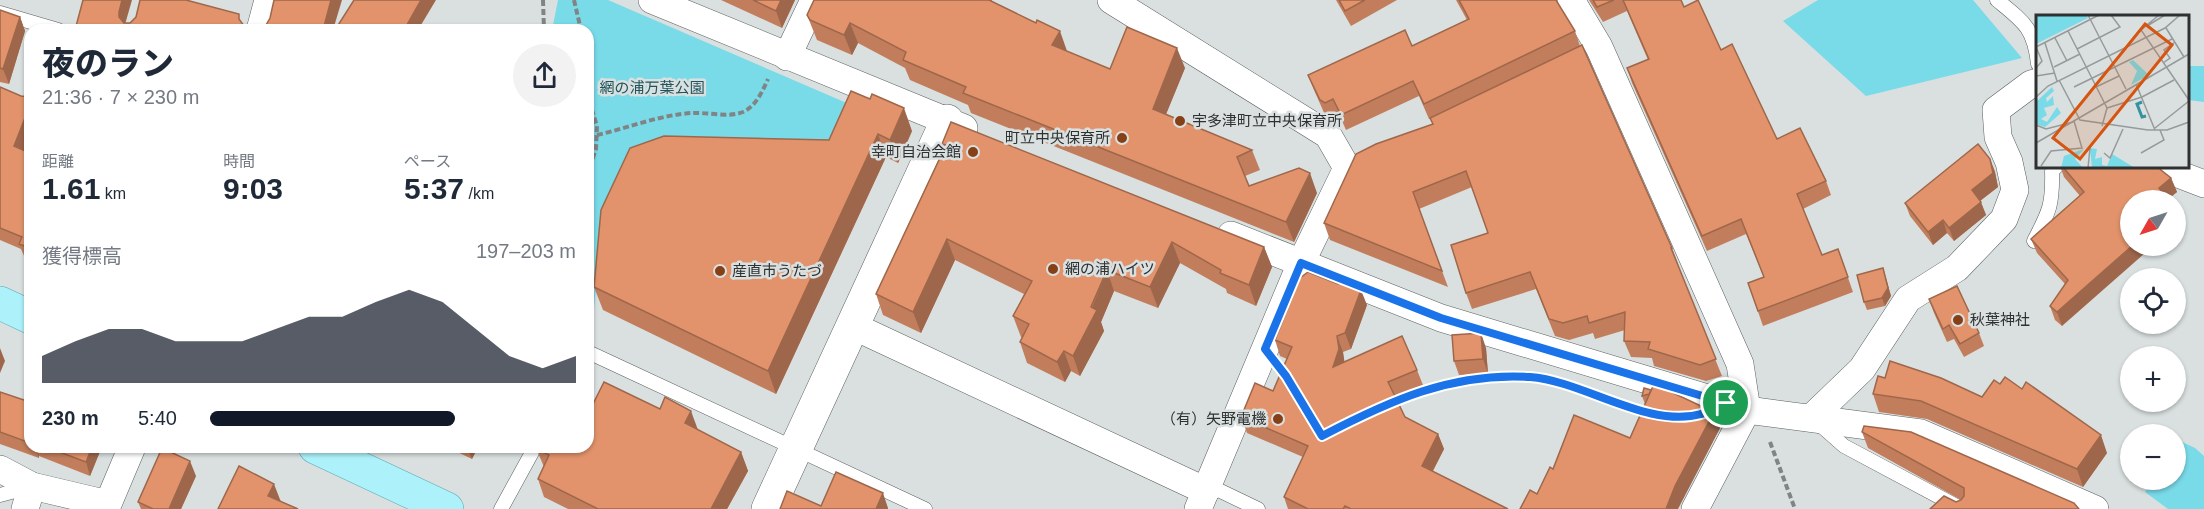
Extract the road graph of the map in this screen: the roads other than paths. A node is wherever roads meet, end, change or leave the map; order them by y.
1 (268, 0) edge
2 (652, 0) edge
3 (814, 0) edge
4 (1111, 0) edge
5 (1571, 0) edge
6 (1997, 0) edge
7 (0, 13) edge
8 (38, 24) edge
9 (262, 24) edge
10 (2036, 46) edge
11 (783, 55) junction
12 (2036, 82) edge
13 (947, 121) junction
14 (991, 139) edge
15 (2055, 168) edge
16 (2173, 168) edge
17 (2204, 184) edge
18 (1213, 227) edge
19 (2034, 241) edge
20 (1301, 263) junction
21 (0, 303) edge
22 (24, 314) edge
23 (853, 326) junction
24 (594, 355) edge
25 (1747, 410) junction
26 (1811, 418) junction
27 (797, 449) junction
28 (129, 453) edge
29 (328, 453) edge
30 (532, 453) edge
31 (0, 469) edge
32 (0, 495) edge
33 (1204, 495) edge
34 (29, 497) edge
35 (447, 509) edge
36 (501, 509) edge
37 (768, 509) edge
38 (925, 509) edge
39 (1258, 509) edge
40 (1695, 509) edge
41 (1962, 509) edge
42 (2095, 509) edge

1 - 9 street
2 - 11 street
3 - 11 street
4 - 20 street
5 - 25 street
6 - 10 lane
7 - 8 lane
11 - 13 street
12 - 26 street
13 - 14 street
13 - 23 street
15 - 19 lane
16 - 17 street
18 - 20 street
20 - 25 street
20 - 33 street
21 - 22 main road
23 - 27 street
23 - 33 street
24 - 27 lane
25 - 26 street
25 - 40 street
26 - 41 lane
26 - 42 street
27 - 37 street
27 - 38 lane
28 - 34 street
29 - 35 main road
30 - 36 lane
31 - 34 street
32 - 34 lane
33 - 39 lane

